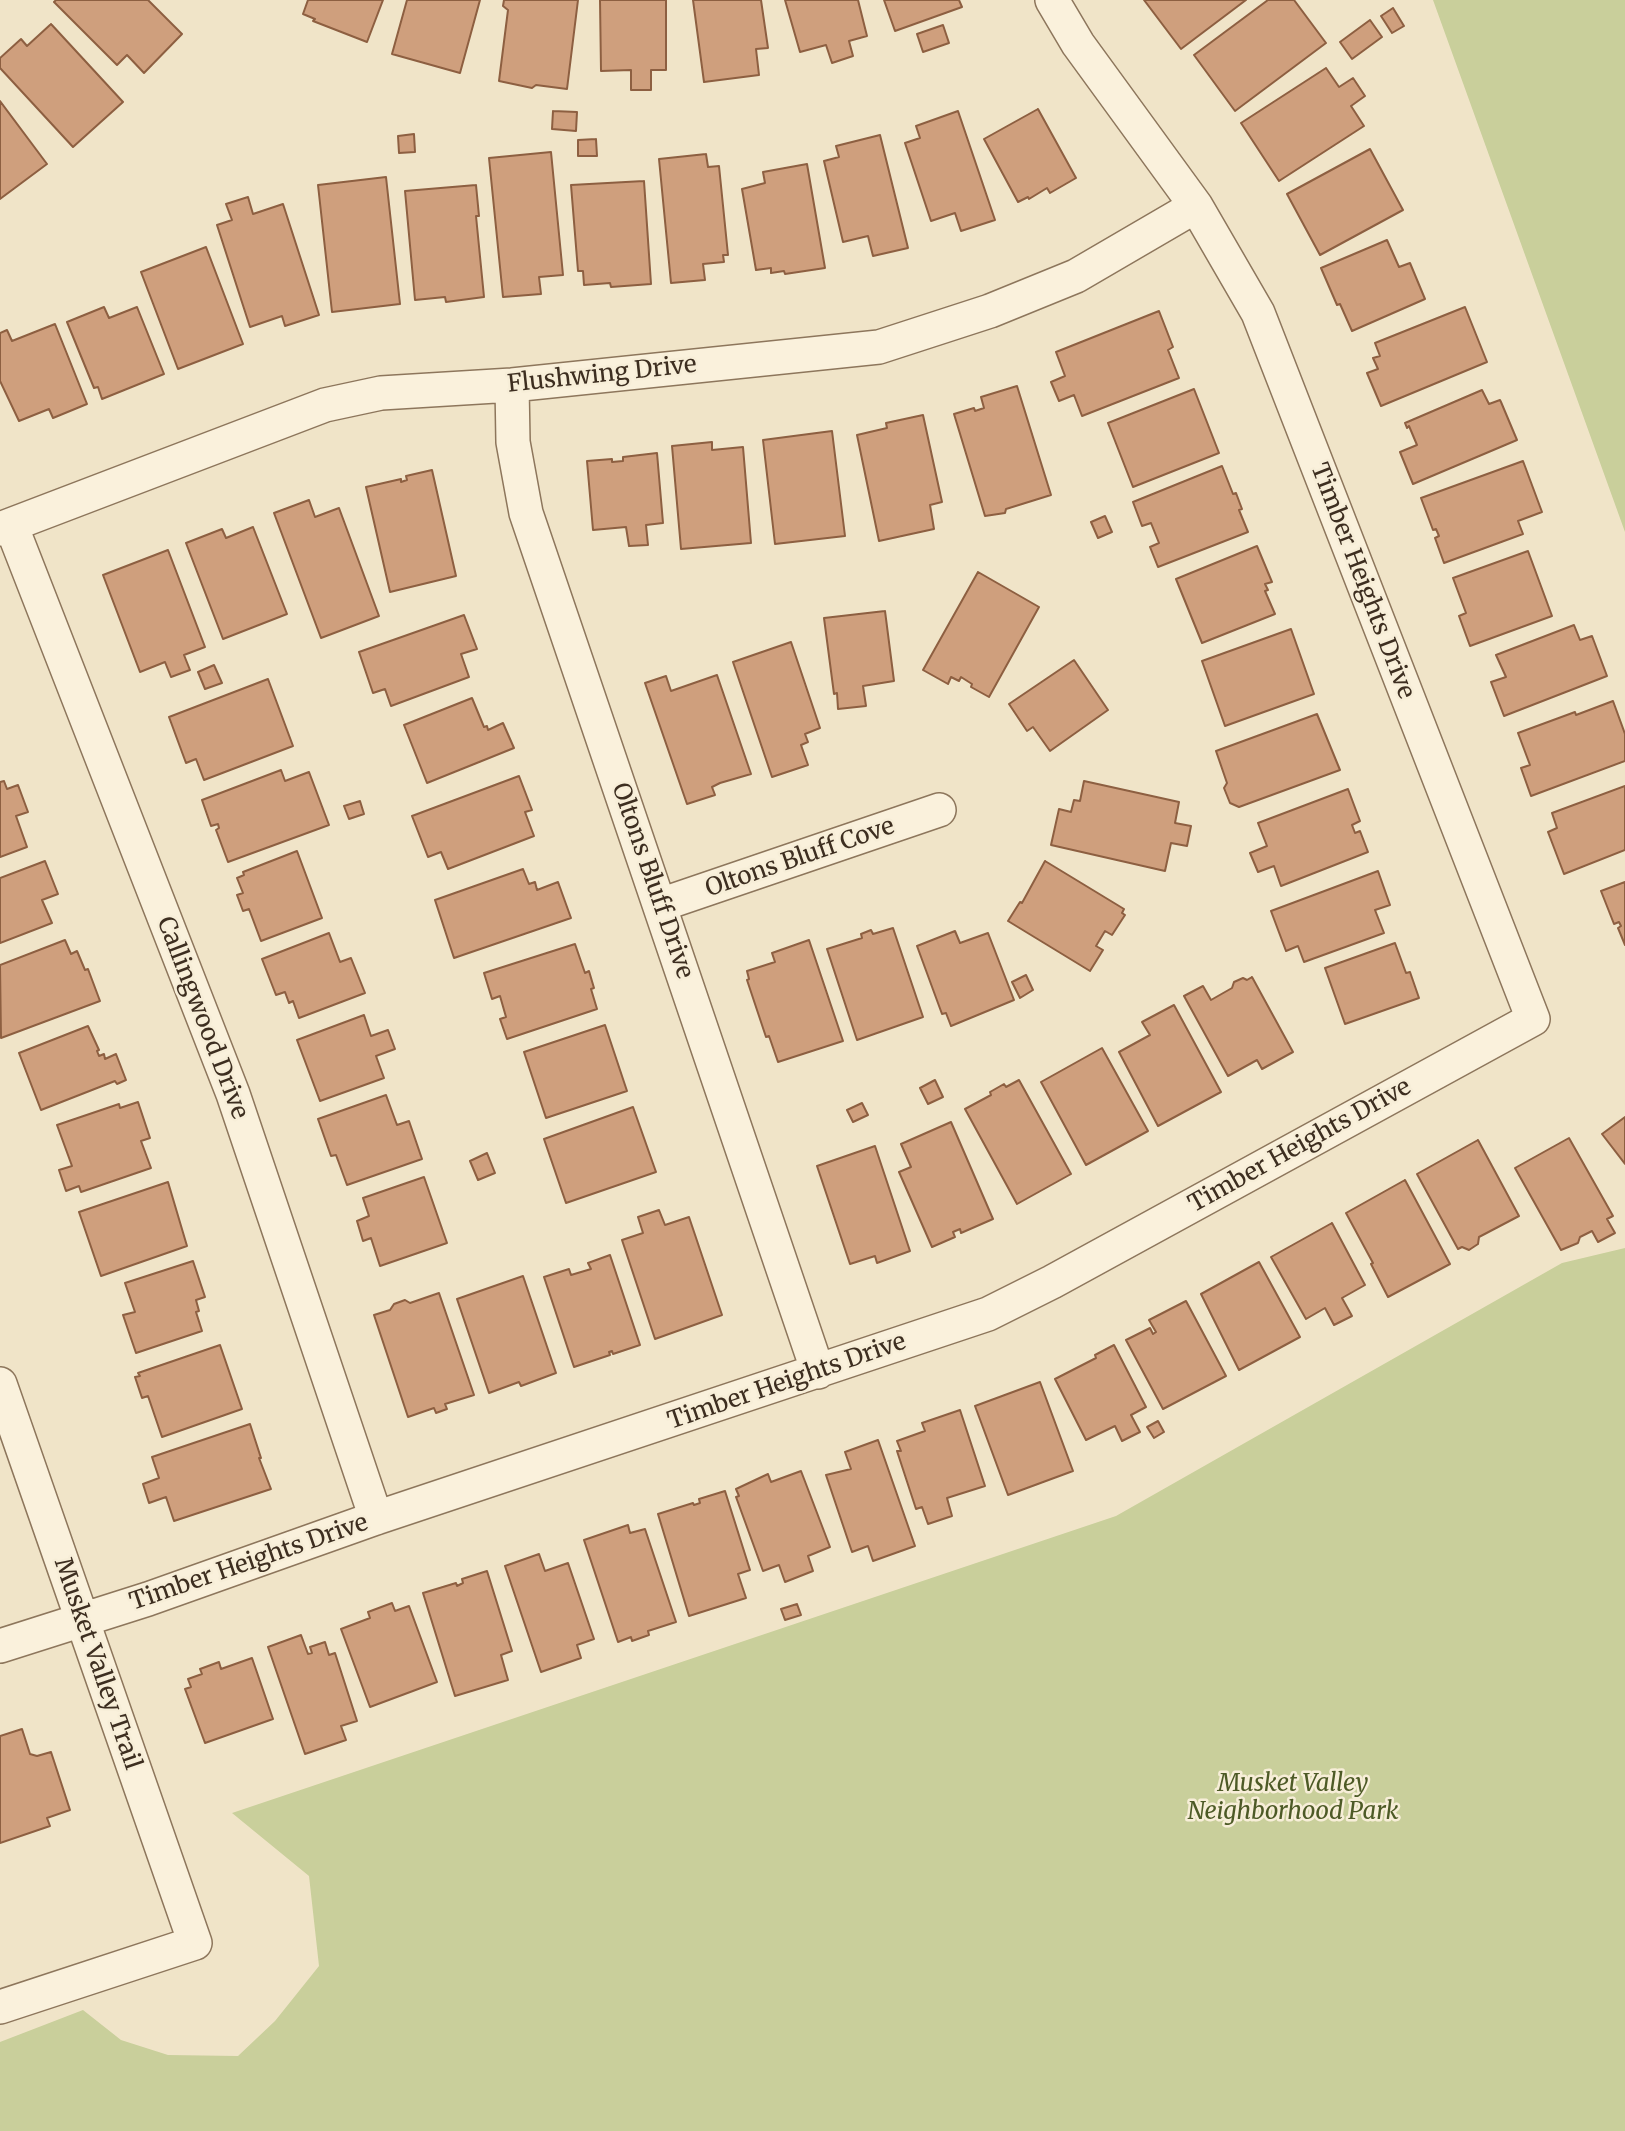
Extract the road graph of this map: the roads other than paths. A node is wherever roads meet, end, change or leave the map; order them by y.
1 (1052, 0) edge
2 (1196, 206) junction
3 (512, 385) junction
4 (6, 527) edge
5 (939, 810) dead end
6 (660, 905) junction
7 (818, 1372) junction
8 (0, 1384) edge
9 (376, 1518) junction
10 (82, 1621) junction
11 (0, 1646) edge
12 (0, 2007) edge

1 - 2 street, Timber Heights Drive
2 - 3 street, Flushwing Drive
2 - 7 street, Timber Heights Drive
3 - 4 street, Flushwing Drive
3 - 6 street, Oltons Bluff Drive
4 - 9 street, Callingwood Drive
5 - 6 street, Oltons Bluff Cove
6 - 7 street, Oltons Bluff Drive
7 - 9 street, Timber Heights Drive
8 - 10 street, Musket Valley Trail
9 - 10 street, Timber Heights Drive
10 - 11 street, Timber Heights Drive
10 - 12 street, Musket Valley Trail

